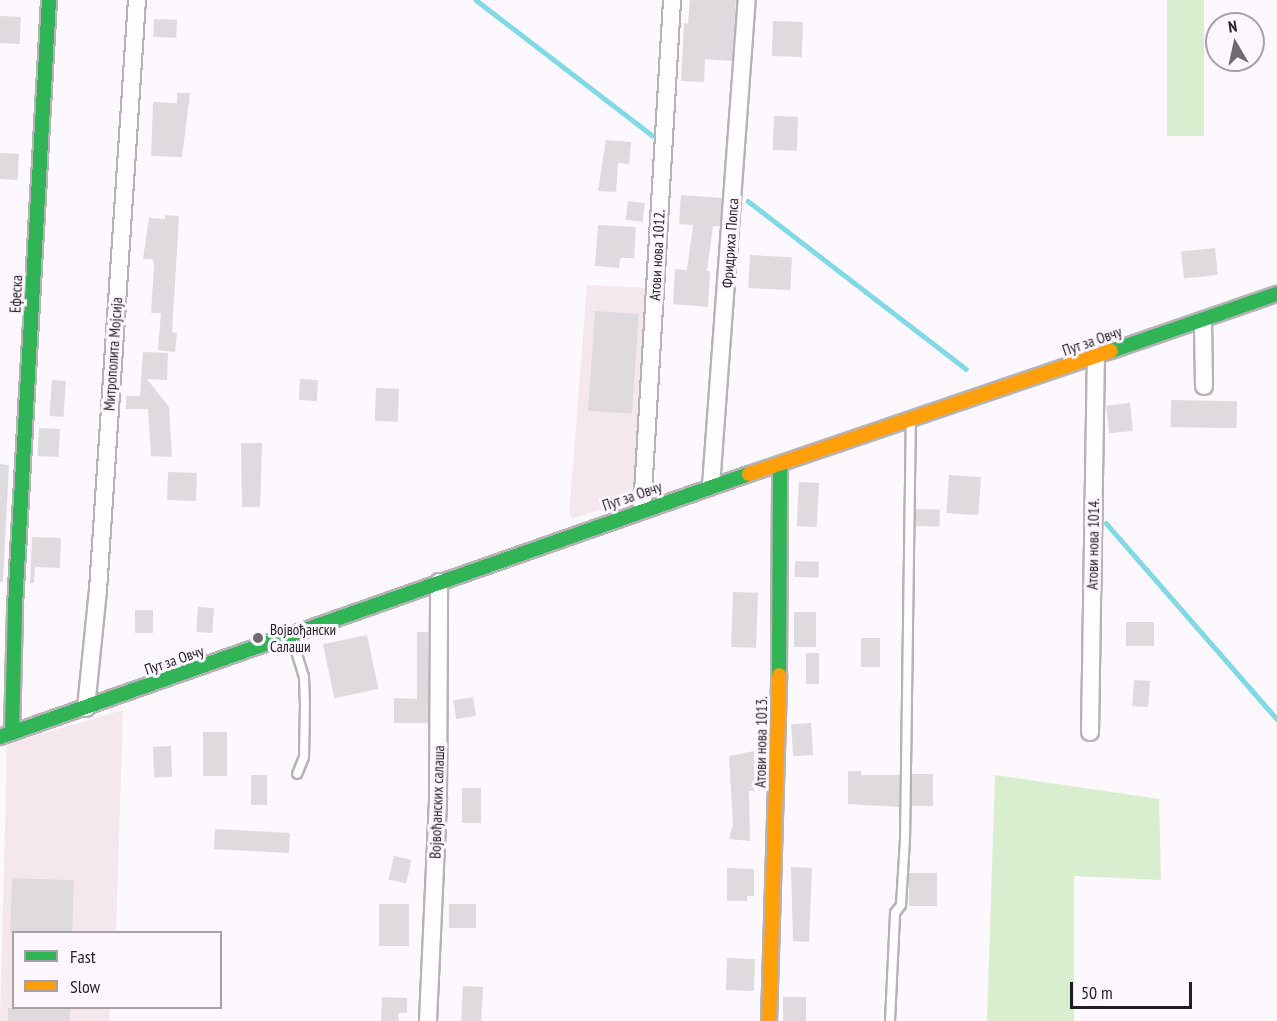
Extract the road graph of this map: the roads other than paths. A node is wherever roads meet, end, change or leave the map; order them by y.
1 (49, 0) edge
2 (137, 0) edge
3 (672, 0) edge
4 (747, 0) edge
5 (1277, 294) edge
6 (1203, 321) junction
7 (1096, 357) junction
8 (1204, 386) dead end
9 (911, 419) junction
10 (780, 465) junction
11 (711, 486) junction
12 (642, 510) junction
13 (439, 582) junction
14 (291, 634) junction
15 (86, 708) junction
16 (1090, 732) dead end
17 (6, 735) edge
18 (297, 774) dead end
19 (428, 1021) edge
20 (769, 1021) edge
21 (890, 1021) edge

1 - 17 street, Ефеска
2 - 15 street, Митрополита Мојсија
3 - 12 street, Атови нова 1012.
4 - 11 street, Фридриха Попса
5 - 6 street, Пут за Овчу
6 - 7 street, Пут за Овчу
6 - 8 street
7 - 9 street, Пут за Овчу
7 - 16 street, Атови нова 1014.
9 - 10 street, Пут за Овчу
9 - 21 lane
10 - 11 street, Пут за Овчу
10 - 20 street, Атови нова 1013.
11 - 12 street, Пут за Овчу
12 - 13 street, Пут за Овчу
13 - 14 street, Пут за Овчу
13 - 19 street, Војвођанских салаша
14 - 15 street, Пут за Овчу
14 - 18 lane
15 - 17 street, Пут за Овчу

